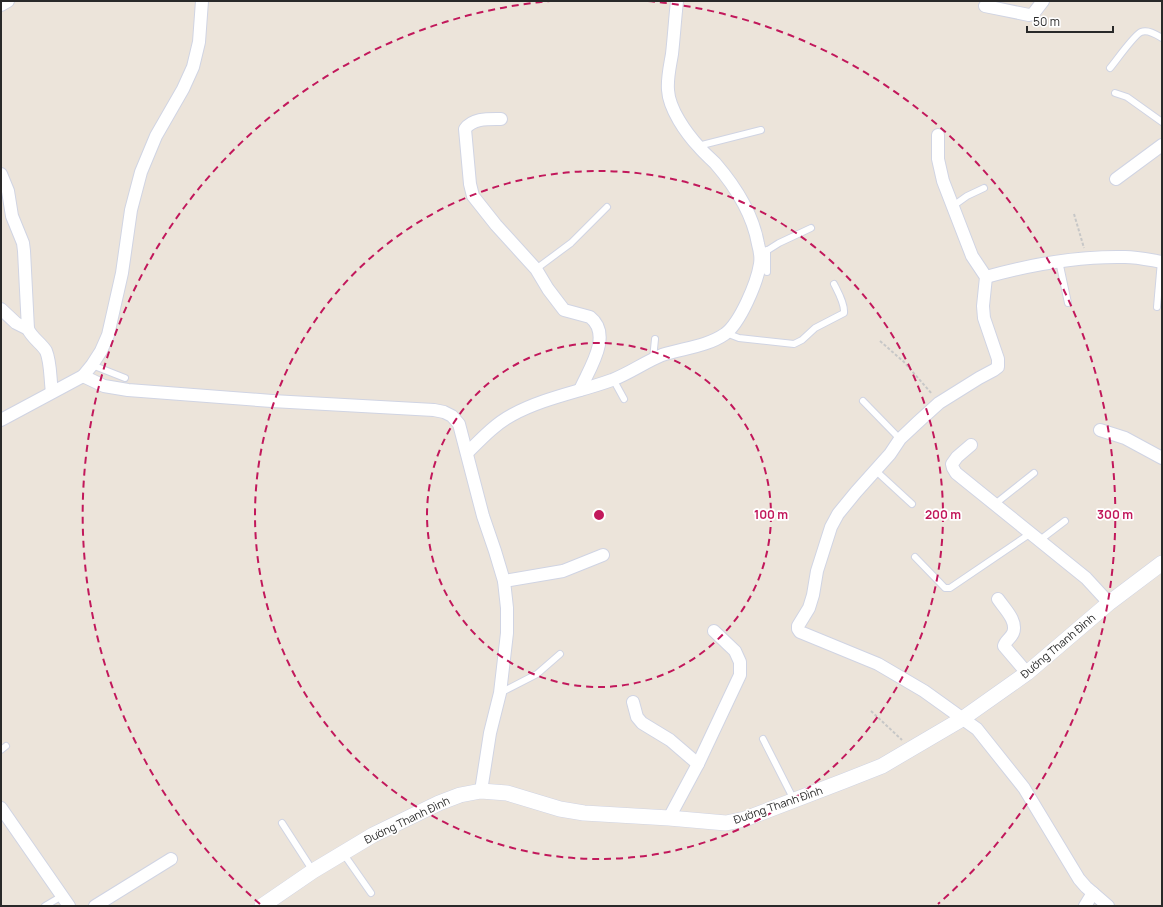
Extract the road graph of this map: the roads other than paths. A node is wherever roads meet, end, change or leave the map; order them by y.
1 (8, 1) edge
2 (202, 1) edge
3 (677, 1) edge
4 (1043, 1) edge
5 (1, 5) edge
6 (985, 6) dead end
7 (1162, 38) edge
8 (1110, 68) dead end
9 (1115, 93) dead end
10 (500, 119) dead end
11 (1162, 122) edge
12 (761, 130) dead end
13 (938, 135) dead end
14 (1162, 145) edge
15 (698, 146) junction
16 (1, 174) edge
17 (1116, 179) dead end
18 (984, 188) dead end
19 (953, 206) junction
20 (607, 207) dead end
21 (811, 228) dead end
22 (763, 252) junction
23 (1059, 261) junction
24 (1161, 262) edge
25 (536, 269) junction
26 (766, 272) dead end
27 (986, 277) junction
28 (834, 284) dead end
29 (1068, 303) dead end
30 (1157, 307) dead end
31 (1, 309) edge
32 (28, 329) junction
33 (726, 333) junction
34 (655, 339) dead end
35 (652, 359) junction
36 (92, 365) junction
37 (82, 376) junction
38 (125, 378) dead end
39 (613, 380) junction
40 (580, 390) junction
41 (52, 392) junction
42 (624, 399) dead end
43 (863, 401) dead end
44 (1, 420) edge
45 (1100, 430) dead end
46 (900, 439) junction
47 (971, 444) dead end
48 (467, 453) junction
49 (1162, 458) edge
50 (875, 470) junction
51 (1034, 473) dead end
52 (912, 504) dead end
53 (995, 504) junction
54 (1065, 521) dead end
55 (1035, 537) junction
56 (603, 555) dead end
57 (915, 557) dead end
58 (1162, 563) edge
59 (504, 581) junction
60 (998, 599) dead end
61 (1109, 604) junction
62 (714, 631) dead end
63 (560, 654) dead end
64 (1027, 674) junction
65 (500, 693) junction
66 (633, 702) dead end
67 (962, 719) junction
68 (763, 739) dead end
69 (6, 746) dead end
70 (1, 750) edge
71 (698, 764) junction
72 (481, 791) junction
73 (794, 800) junction
74 (1, 808) edge
75 (669, 818) junction
76 (282, 823) dead end
77 (343, 853) junction
78 (171, 859) dead end
79 (313, 871) junction
80 (371, 893) dead end
81 (1093, 893) junction
82 (66, 901) edge
83 (45, 906) edge
84 (95, 906) edge
85 (262, 906) edge
86 (1085, 906) edge
87 (1108, 906) edge

1 - 5 street
2 - 36 street
3 - 15 street
4 - 6 street
7 - 8 lane
9 - 11 lane
10 - 25 street
12 - 15 lane
13 - 19 street
14 - 17 street
15 - 22 street
16 - 32 street
18 - 19 lane
19 - 27 street
20 - 25 lane
21 - 22 lane
22 - 26 lane
22 - 33 street
23 - 24 street
23 - 27 street
23 - 29 lane
24 - 30 lane
25 - 40 street
27 - 46 street
28 - 33 lane
31 - 32 street
32 - 41 street
33 - 35 street
34 - 35 lane
35 - 39 street
36 - 37 street
36 - 38 lane
37 - 41 street
37 - 48 street
39 - 40 street
39 - 42 lane
40 - 48 street
41 - 44 street
43 - 46 lane
45 - 49 street
46 - 50 street
47 - 53 street
48 - 59 street
50 - 52 lane
50 - 67 street
51 - 53 lane
53 - 55 street
54 - 55 lane
55 - 57 lane
55 - 61 street
56 - 59 street
58 - 61 street, Đường Thanh Đình
59 - 65 street
60 - 64 street
61 - 64 street, Đường Thanh Đình
62 - 71 street
63 - 65 lane
64 - 67 street, Đường Thanh Đình
65 - 72 street
66 - 71 street
67 - 73 street, Đường Thanh Đình
67 - 81 street
68 - 73 lane
69 - 70 lane
71 - 75 street
72 - 75 street, Đường Thanh Đình
72 - 77 street, Đường Thanh Đình
73 - 75 street, Đường Thanh Đình
74 - 82 street
76 - 79 lane
77 - 79 street, Đường Thanh Đình
77 - 80 lane
78 - 84 street
79 - 85 street, Đường Thanh Đình
81 - 86 street
81 - 87 street
82 - 83 lane

